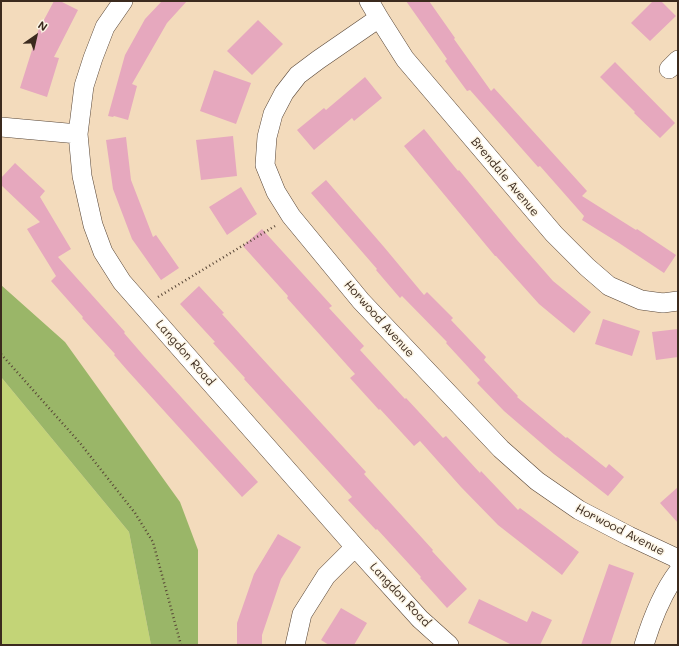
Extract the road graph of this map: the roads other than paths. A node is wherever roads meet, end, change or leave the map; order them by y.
1 (123, 1) edge
2 (368, 1) edge
3 (378, 18) junction
4 (1, 127) edge
5 (78, 134) junction
6 (678, 301) edge
7 (356, 547) junction
8 (678, 560) edge
9 (678, 572) edge
10 (294, 645) edge
11 (449, 645) edge
12 (644, 645) edge

1 - 5 street, Langdon Road
2 - 3 street, Brendale Avenue
3 - 6 street, Brendale Avenue
3 - 8 street, Horwood Avenue
4 - 5 street
5 - 7 street, Langdon Road
7 - 10 street
7 - 11 street, Langdon Road
9 - 12 street

